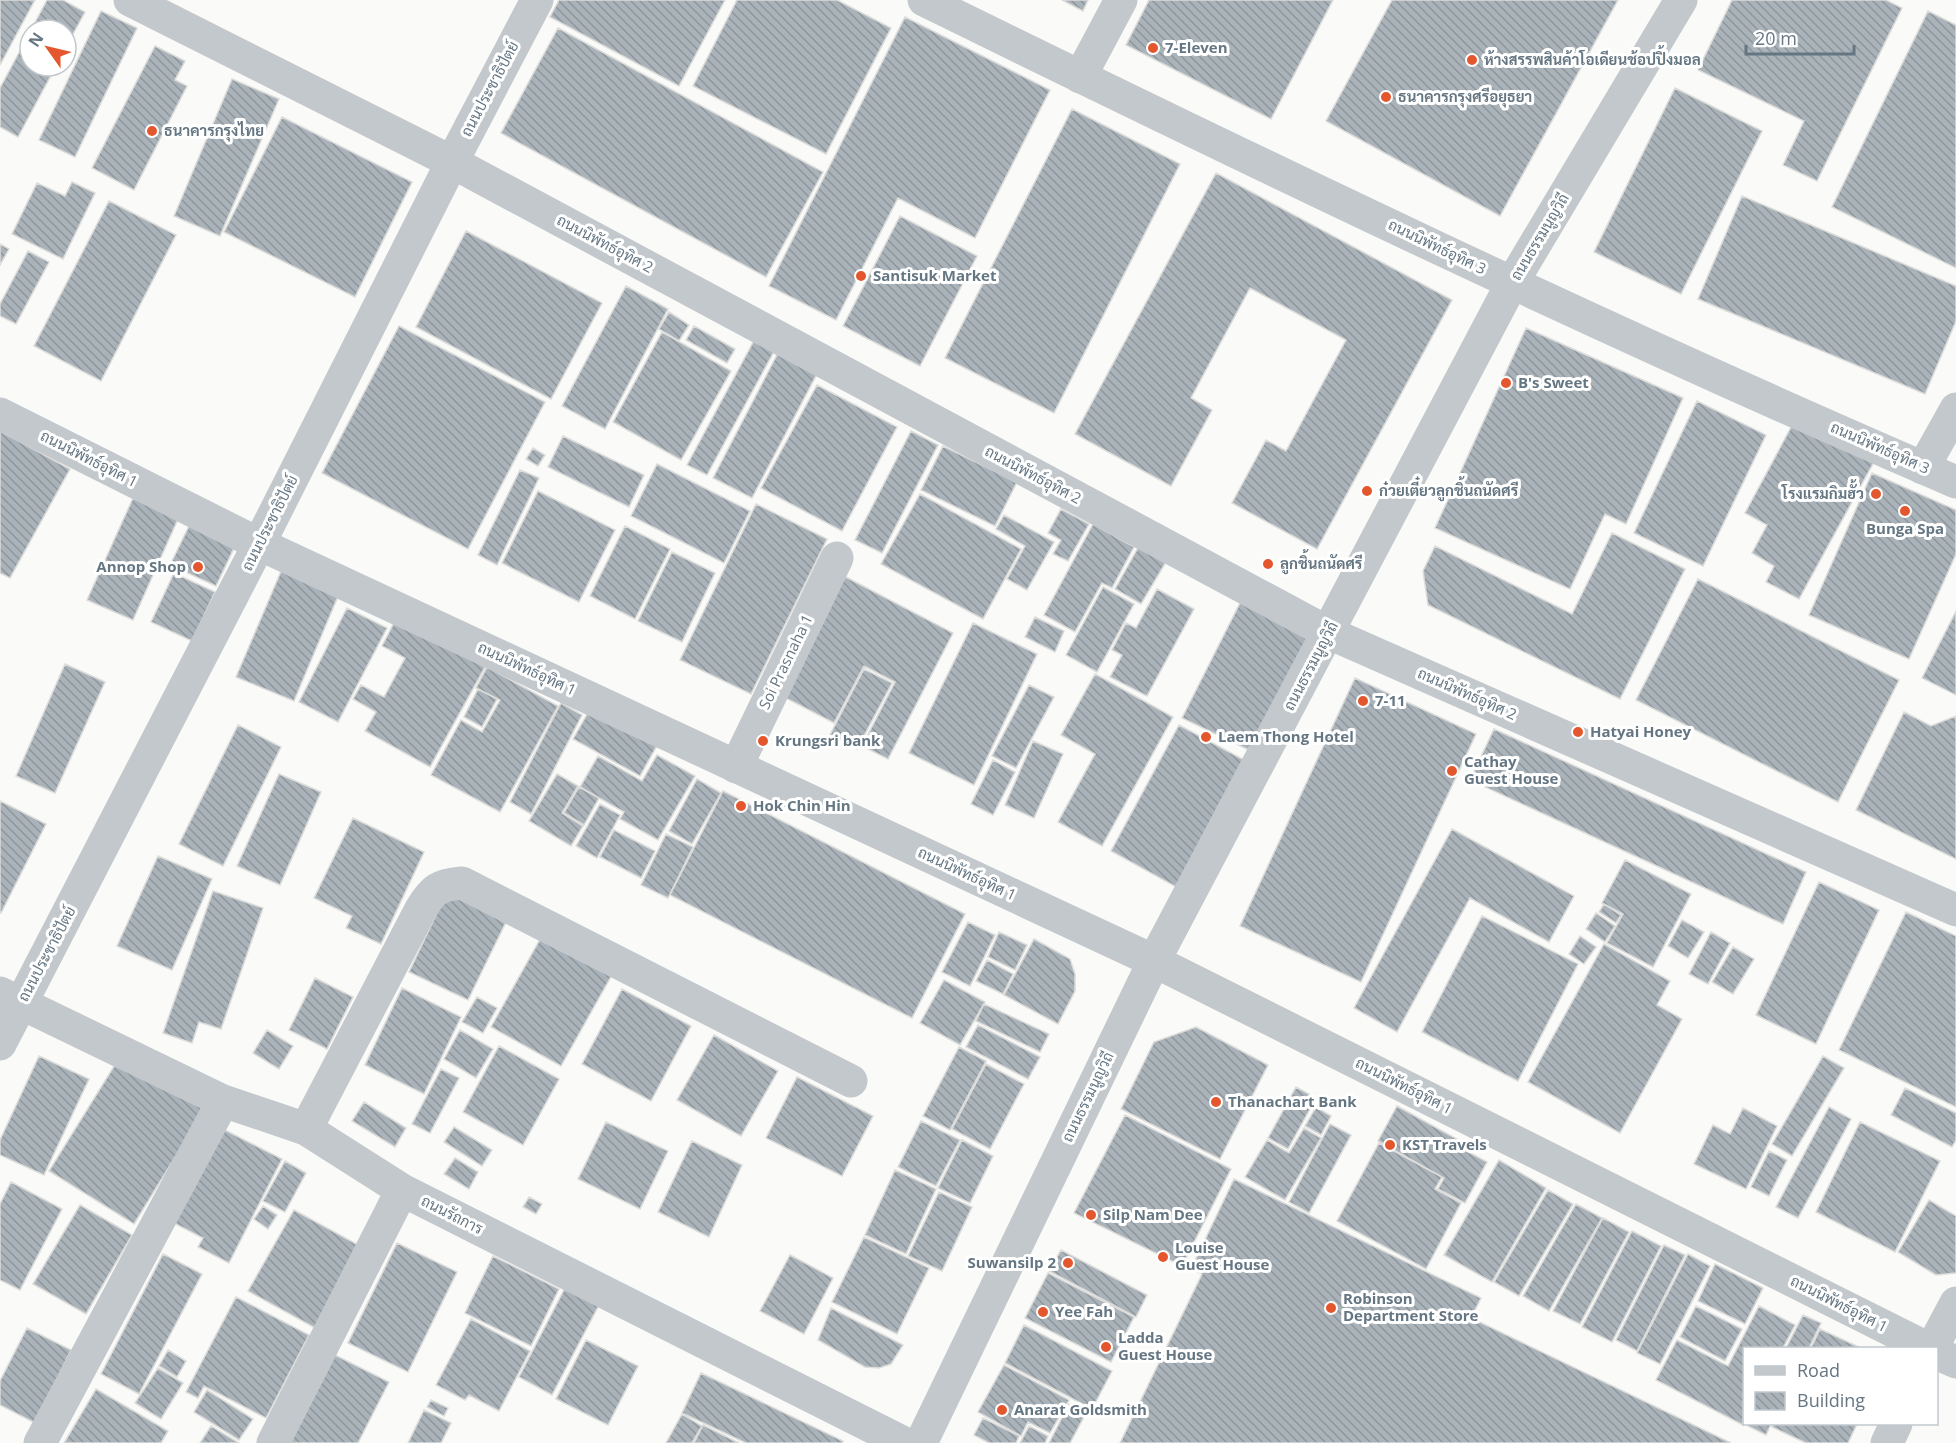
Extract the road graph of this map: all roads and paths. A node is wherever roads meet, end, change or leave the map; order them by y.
1 (130, 0) edge
2 (537, 0) edge
3 (924, 0) edge
4 (1121, 0) edge
5 (1681, 0) edge
6 (1080, 77) junction
7 (452, 162) junction
8 (1512, 283) junction
9 (1956, 409) edge
10 (0, 414) edge
11 (1923, 468) junction
12 (1956, 482) edge
13 (259, 544) junction
14 (837, 558) dead end
15 (1329, 633) junction
16 (736, 767) junction
17 (1956, 910) edge
18 (1154, 961) junction
19 (10, 998) edge
20 (0, 1044) edge
21 (851, 1081) dead end
22 (223, 1101) junction
23 (306, 1130) junction
24 (402, 1190) junction
25 (1956, 1303) edge
26 (1926, 1347) edge
27 (1933, 1347) edge
28 (1938, 1354) edge
29 (1956, 1362) edge
30 (1896, 1425) edge
31 (40, 1443) edge
32 (273, 1443) edge
33 (904, 1443) edge
34 (921, 1443) edge
35 (1887, 1443) edge

1 - 7 street, ถนนนิพัทธ์อุทิศ 2
2 - 7 street, ถนนประชาธิปัตย์
3 - 6 street, ถนนนิพัทธ์อุทิศ 3
4 - 6 street
5 - 8 street, ถนนธรรมนูญวิถี
6 - 8 street, ถนนนิพัทธ์อุทิศ 3
7 - 13 street, ถนนประชาธิปัตย์
7 - 15 street, ถนนนิพัทธ์อุทิศ 2
8 - 11 street, ถนนนิพัทธ์อุทิศ 3
8 - 15 street, ถนนธรรมนูญวิถี
9 - 11 street
10 - 13 street, ถนนนิพัทธ์อุทิศ 1
11 - 12 street, ถนนนิพัทธ์อุทิศ 3
13 - 16 street, ถนนนิพัทธ์อุทิศ 1
13 - 19 street, ถนนประชาธิปัตย์
14 - 16 street, Soi Prasnaha 1
15 - 17 street, ถนนนิพัทธ์อุทิศ 2
15 - 18 street, ถนนธรรมนูญวิถี
16 - 18 street, ถนนนิพัทธ์อุทิศ 1
18 - 26 street, ถนนนิพัทธ์อุทิศ 1
18 - 34 street, ถนนธรรมนูญวิถี
19 - 20 street, ถนนประชาธิปัตย์
19 - 22 street, ถนนรัถการ
21 - 23 street
22 - 23 street, ถนนรัถการ
22 - 31 street
23 - 24 street, ถนนรัถการ
24 - 32 street
24 - 33 street, ถนนรัถการ
25 - 27 street
28 - 29 street
30 - 35 street

